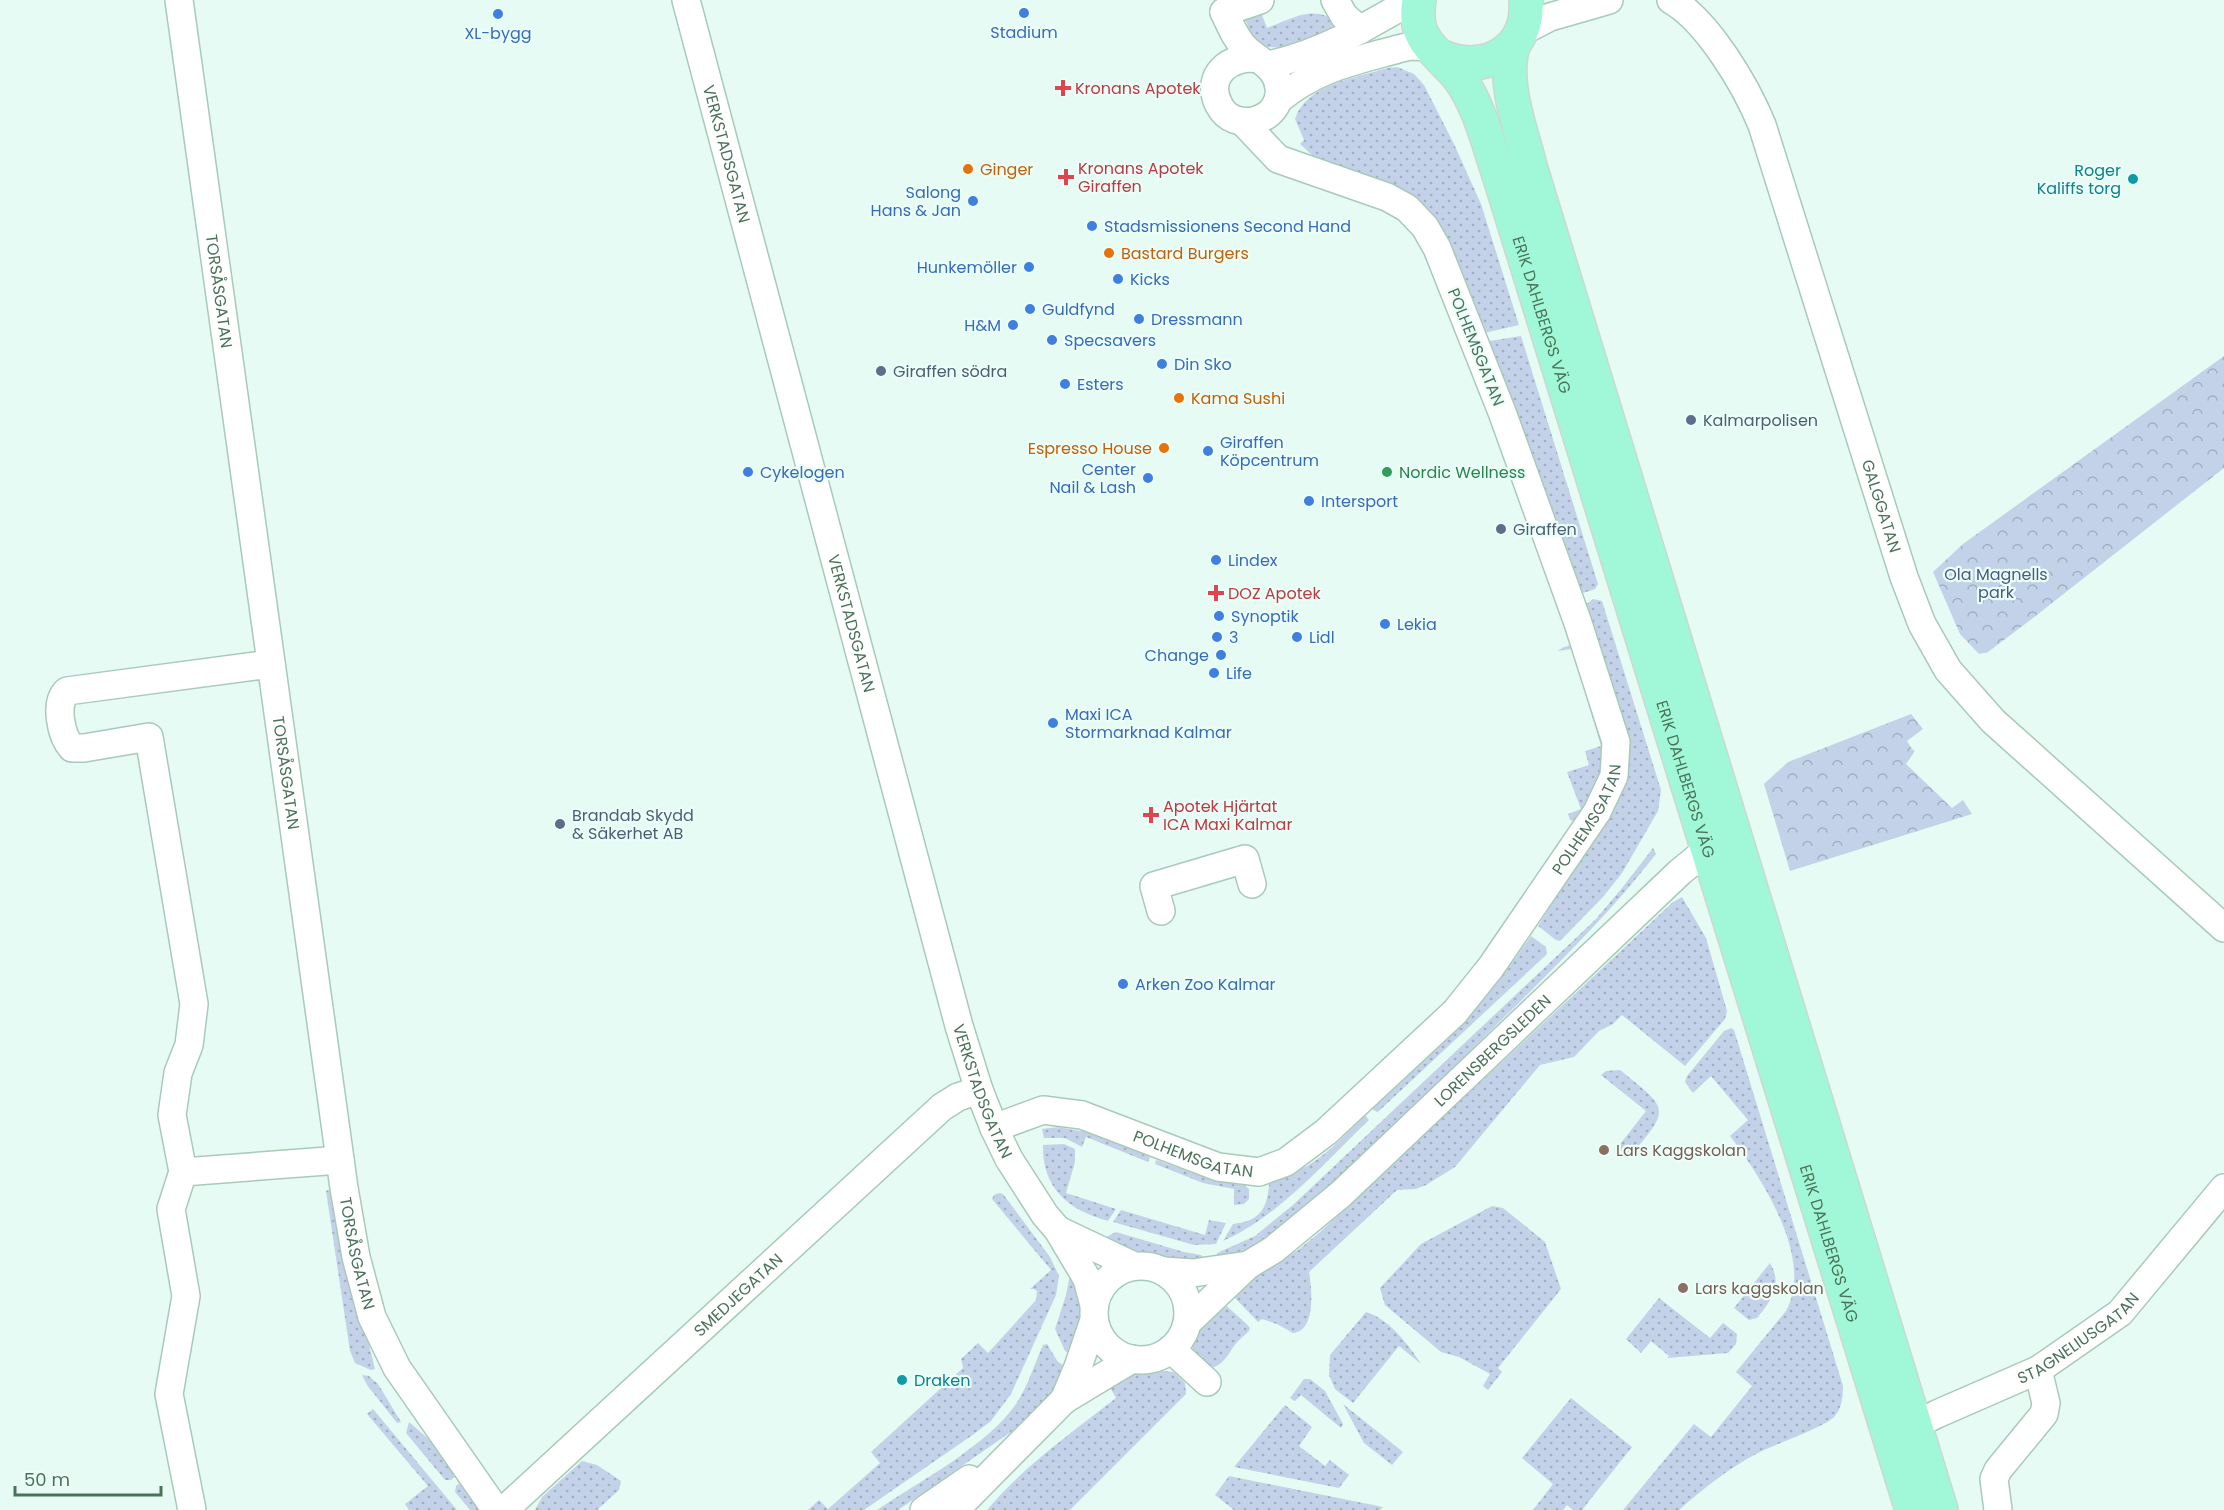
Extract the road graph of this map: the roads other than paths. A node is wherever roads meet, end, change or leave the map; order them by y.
1 (179, 0) edge
2 (686, 0) edge
3 (1260, 0) edge
4 (1335, 0) edge
5 (1412, 0) edge
6 (1419, 0) edge
7 (1609, 0) edge
8 (1671, 0) edge
9 (1222, 6) edge
10 (1521, 26) edge
11 (1360, 30) junction
12 (1435, 51) junction
13 (1263, 62) junction
14 (1224, 67) junction
15 (1275, 105) junction
16 (1244, 122) junction
17 (1307, 168) junction
18 (271, 664) junction
19 (1721, 842) junction
20 (1252, 884) dead end
21 (1161, 911) dead end
22 (2224, 928) edge
23 (979, 1090) junction
24 (994, 1128) junction
25 (340, 1160) junction
26 (183, 1172) junction
27 (2224, 1188) edge
28 (1058, 1230) junction
29 (1248, 1265) junction
30 (1134, 1266) junction
31 (1163, 1271) junction
32 (1094, 1312) junction
33 (1187, 1323) junction
34 (1171, 1349) junction
35 (1132, 1359) junction
36 (2038, 1370) junction
37 (1207, 1382) dead end
38 (1064, 1400) junction
39 (1902, 1431) junction
40 (1018, 1447) junction
41 (192, 1510) edge
42 (496, 1510) edge
43 (504, 1510) edge
44 (924, 1510) edge
45 (955, 1510) edge
46 (1912, 1510) edge
47 (1941, 1510) edge
48 (1998, 1510) edge

1 - 18 street, TORSÅSGATAN
2 - 23 street, VERKSTADSGATAN
3 - 9 street
4 - 11 street
5 - 11 street
6 - 12 main road, ERIK DAHLBERGS VÄG
7 - 10 street
8 - 22 street, GALGGATAN
9 - 13 street
9 - 14 street
10 - 12 main road
10 - 19 main road, ERIK DAHLBERGS VÄG
11 - 13 street
12 - 15 street
12 - 19 main road, ERIK DAHLBERGS VÄG
13 - 14 street
13 - 15 street
14 - 16 street
15 - 16 street
15 - 17 street, POLHEMSGATAN
16 - 17 street, POLHEMSGATAN
17 - 24 street, POLHEMSGATAN
18 - 25 street, TORSÅSGATAN
18 - 26 street
19 - 29 street, LORENSBERGSLEDEN
19 - 39 main road, ERIK DAHLBERGS VÄG
20 - 21 street
23 - 24 street, VERKSTADSGATAN
23 - 43 street, SMEDJEGATAN
24 - 28 street, VERKSTADSGATAN
25 - 26 street
25 - 42 street, TORSÅSGATAN
26 - 41 street
27 - 36 street, STAGNELIUSGATAN
28 - 30 street, VERKSTADSGATAN
28 - 32 street, VERKSTADSGATAN
29 - 31 street, LORENSBERGSLEDEN
29 - 33 street, LORENSBERGSLEDEN
30 - 31 street, LORENSBERGSLEDEN
30 - 32 street
31 - 33 street
32 - 35 street
32 - 38 street
33 - 34 street, LORENSBERGSLEDEN
34 - 35 street
34 - 37 street
35 - 38 street
36 - 39 street, STAGNELIUSGATAN
36 - 48 street
38 - 40 street
39 - 46 main road, ERIK DAHLBERGS VÄG
39 - 47 main road, ERIK DAHLBERGS VÄG
40 - 44 street
40 - 45 street

